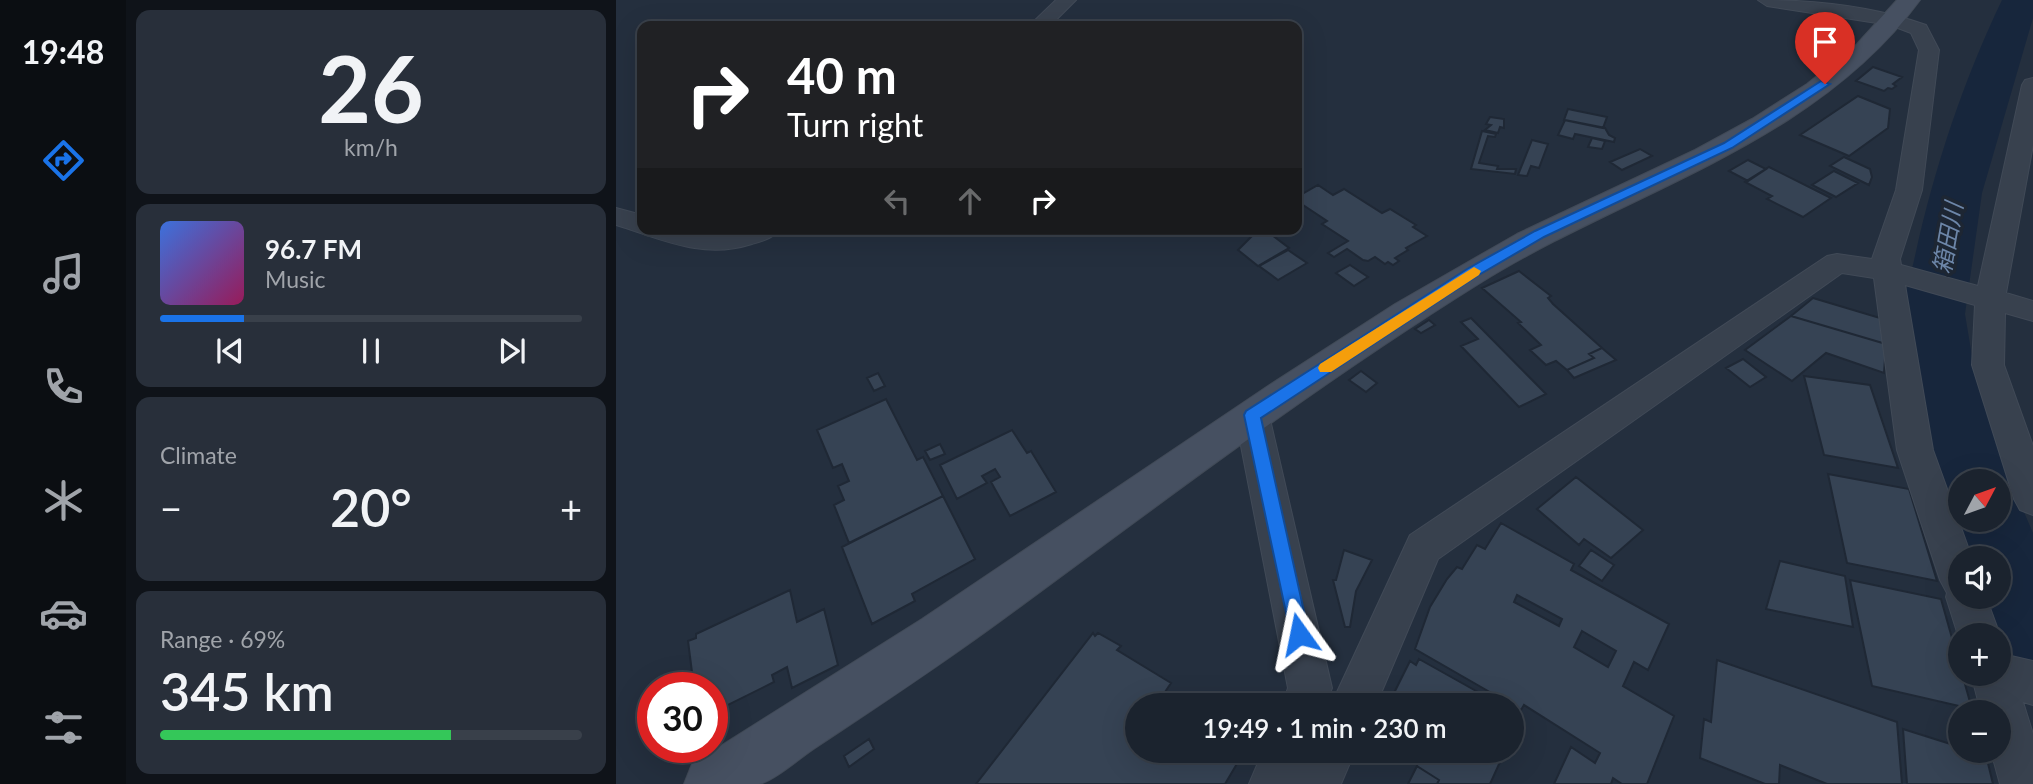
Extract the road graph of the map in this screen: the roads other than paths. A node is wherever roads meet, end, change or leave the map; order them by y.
1 (1067, 0) edge
2 (1767, 0) edge
3 (1901, 10) edge
4 (1044, 21) edge
5 (2031, 100) edge
6 (616, 216) edge
7 (637, 223) edge
8 (675, 235) edge
9 (752, 235) edge
10 (1889, 271) junction
11 (1990, 299) junction
12 (2033, 311) edge
13 (1252, 415) junction
14 (2033, 499) edge
15 (1948, 546) edge
16 (2011, 678) edge
17 (2033, 683) edge
18 (1998, 686) edge
19 (1308, 693) edge
20 (1358, 693) edge
21 (1281, 763) edge
22 (1327, 763) edge
23 (712, 784) edge
24 (1273, 784) edge
25 (1317, 784) edge
26 (2024, 784) edge

1 - 4 street
2 - 3 street
3 - 10 street
3 - 13 street
5 - 11 street
6 - 7 street
8 - 9 street
10 - 11 street
10 - 15 street
10 - 20 street
11 - 12 street
11 - 14 street
13 - 19 street
13 - 23 street
16 - 17 street
18 - 26 street
21 - 24 street
22 - 25 street

